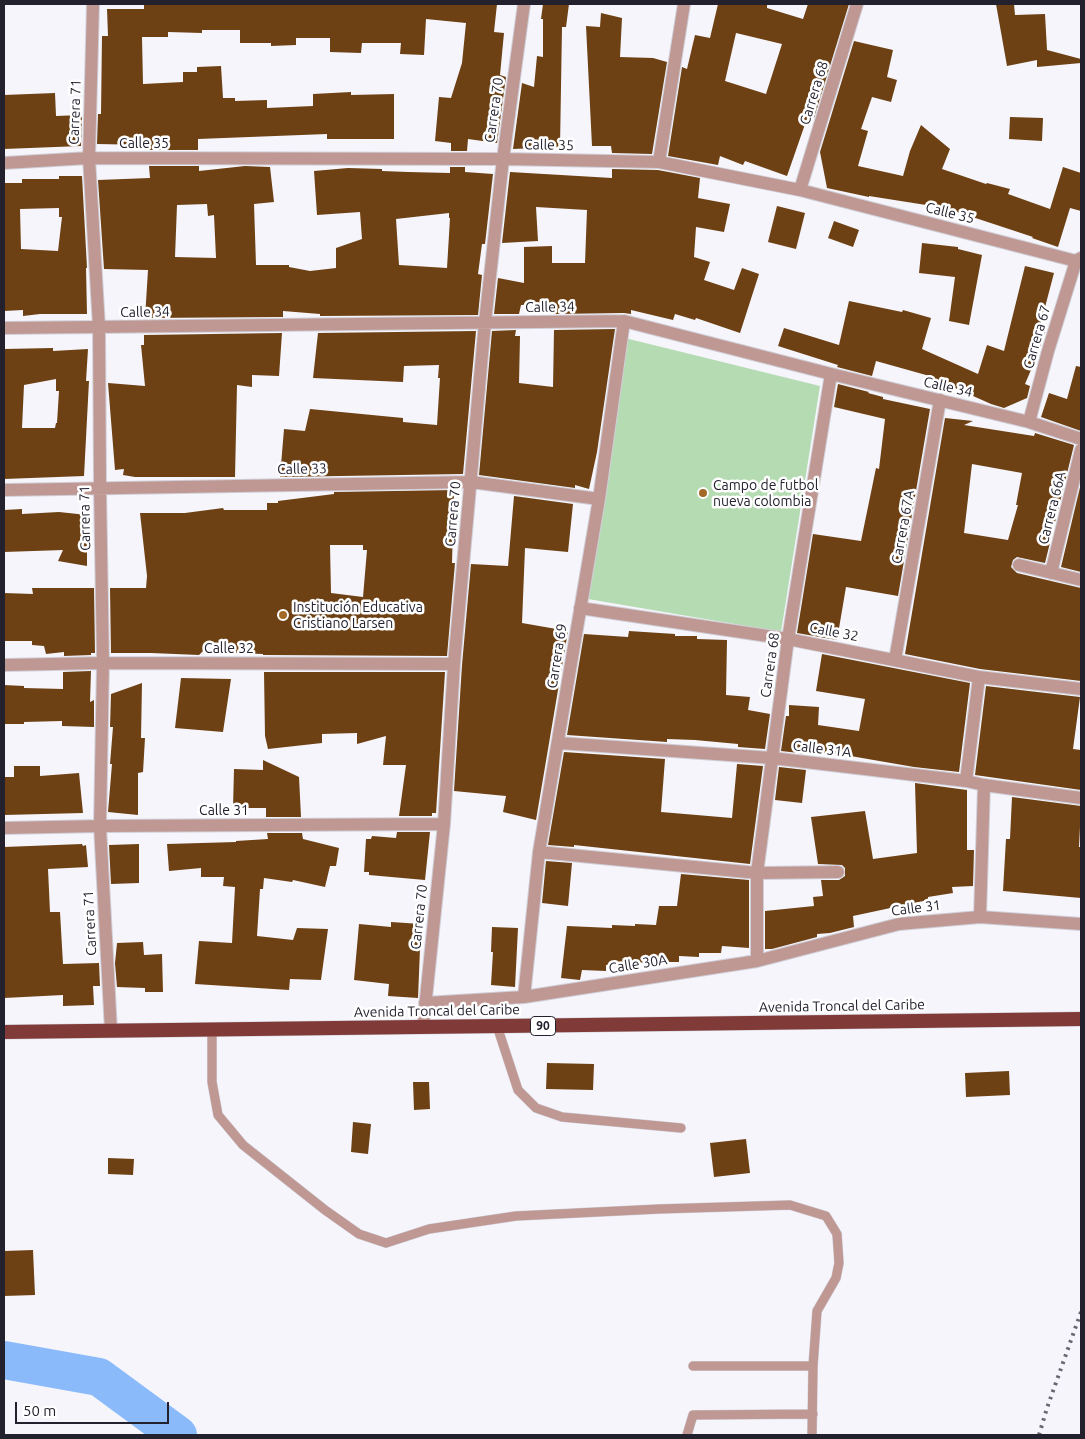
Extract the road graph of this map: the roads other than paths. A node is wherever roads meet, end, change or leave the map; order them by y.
1 (93, 4) edge
2 (524, 4) edge
3 (684, 4) edge
4 (857, 4) edge
5 (89, 158) junction
6 (503, 159) junction
7 (4, 162) edge
8 (659, 162) junction
9 (800, 190) junction
10 (1078, 259) edge
11 (624, 320) junction
12 (485, 322) junction
13 (4, 328) edge
14 (99, 328) junction
15 (831, 374) junction
16 (940, 400) junction
17 (1029, 422) junction
18 (1081, 439) edge
19 (1081, 450) edge
20 (471, 482) junction
21 (100, 487) junction
22 (4, 490) edge
23 (599, 499) junction
24 (1019, 565) dead end
25 (1052, 572) junction
26 (1081, 580) edge
27 (580, 608) junction
28 (788, 639) junction
29 (895, 660) junction
30 (103, 663) junction
31 (454, 664) junction
32 (4, 665) edge
33 (979, 677) junction
34 (1081, 689) edge
35 (559, 742) junction
36 (772, 758) junction
37 (966, 780) junction
38 (984, 785) junction
39 (1081, 798) edge
40 (444, 824) junction
41 (100, 826) junction
42 (4, 828) edge
43 (539, 852) junction
44 (838, 872) dead end
45 (757, 873) junction
46 (980, 917) junction
47 (1081, 924) edge
48 (757, 961) junction
49 (524, 997) junction
50 (425, 1003) junction
51 (1081, 1019) edge
52 (497, 1026) junction
53 (423, 1027) junction
54 (212, 1030) junction
55 (111, 1031) junction
56 (4, 1032) edge
57 (681, 1128) dead end
58 (693, 1366) dead end
59 (813, 1366) junction
60 (813, 1414) junction
61 (687, 1435) edge
62 (812, 1435) edge

1 - 5 street, Carrera 71
2 - 6 street, Carrera 70
3 - 8 street
4 - 9 street, Carrera 68
5 - 6 street, Calle 35
5 - 7 street, Calle 35
5 - 14 street, Carrera 71
6 - 8 street, Calle 35
6 - 12 street, Carrera 70
8 - 9 street, Calle 35
9 - 10 street, Calle 35
10 - 17 street, Carrera 67
11 - 12 street, Calle 34
11 - 15 street, Calle 34
11 - 23 street, Carrera 69
12 - 14 street, Calle 34
12 - 20 street, Carrera 70
13 - 14 street, Calle 34
14 - 21 street, Carrera 71
15 - 16 street, Calle 34
15 - 28 street, Carrera 68
16 - 17 street, Calle 34
16 - 29 street, Carrera 67A
17 - 18 street, Calle 34
19 - 25 street, Carrera 66A
20 - 21 street, Calle 33
20 - 23 street, Calle 33
20 - 31 street, Carrera 70
21 - 22 street, Calle 33
21 - 30 street, Carrera 71
23 - 27 street, Carrera 69
24 - 25 street
25 - 26 street
27 - 28 street, Calle 32
27 - 35 street, Carrera 69
28 - 29 street, Calle 32
28 - 36 street, Carrera 68
29 - 33 street, Calle 32
30 - 31 street, Calle 32
30 - 32 street, Calle 32
30 - 41 street, Carrera 71
31 - 40 street, Carrera 70
33 - 34 street, Calle 32
33 - 37 street
35 - 36 street, Calle 31A
35 - 43 street, Carrera 69
36 - 37 street, Calle 31A
36 - 45 street, Carrera 68
37 - 38 street, Calle 31A
38 - 39 street, Calle 31A
38 - 46 street
40 - 41 street, Calle 31
40 - 50 street, Carrera 70
41 - 42 street, Calle 31
41 - 55 street, Carrera 71
43 - 45 street
43 - 49 street, Carrera 69
44 - 45 street
45 - 48 street, Carrera 68
46 - 47 street, Calle 31
46 - 48 street, Calle 31
48 - 49 street, Calle 30A
49 - 50 street, Calle 30A
50 - 53 street, Carrera 70
51 - 52 highway, Avenida Troncal del Caribe / 90
52 - 53 highway, Avenida Troncal del Caribe / 90
52 - 57 lane
53 - 54 highway, Avenida Troncal del Caribe / 90
54 - 55 highway, Avenida Troncal del Caribe / 90
54 - 59 lane
55 - 56 highway, Avenida Troncal del Caribe / 90
58 - 59 lane
59 - 60 lane
60 - 61 lane
60 - 62 lane

